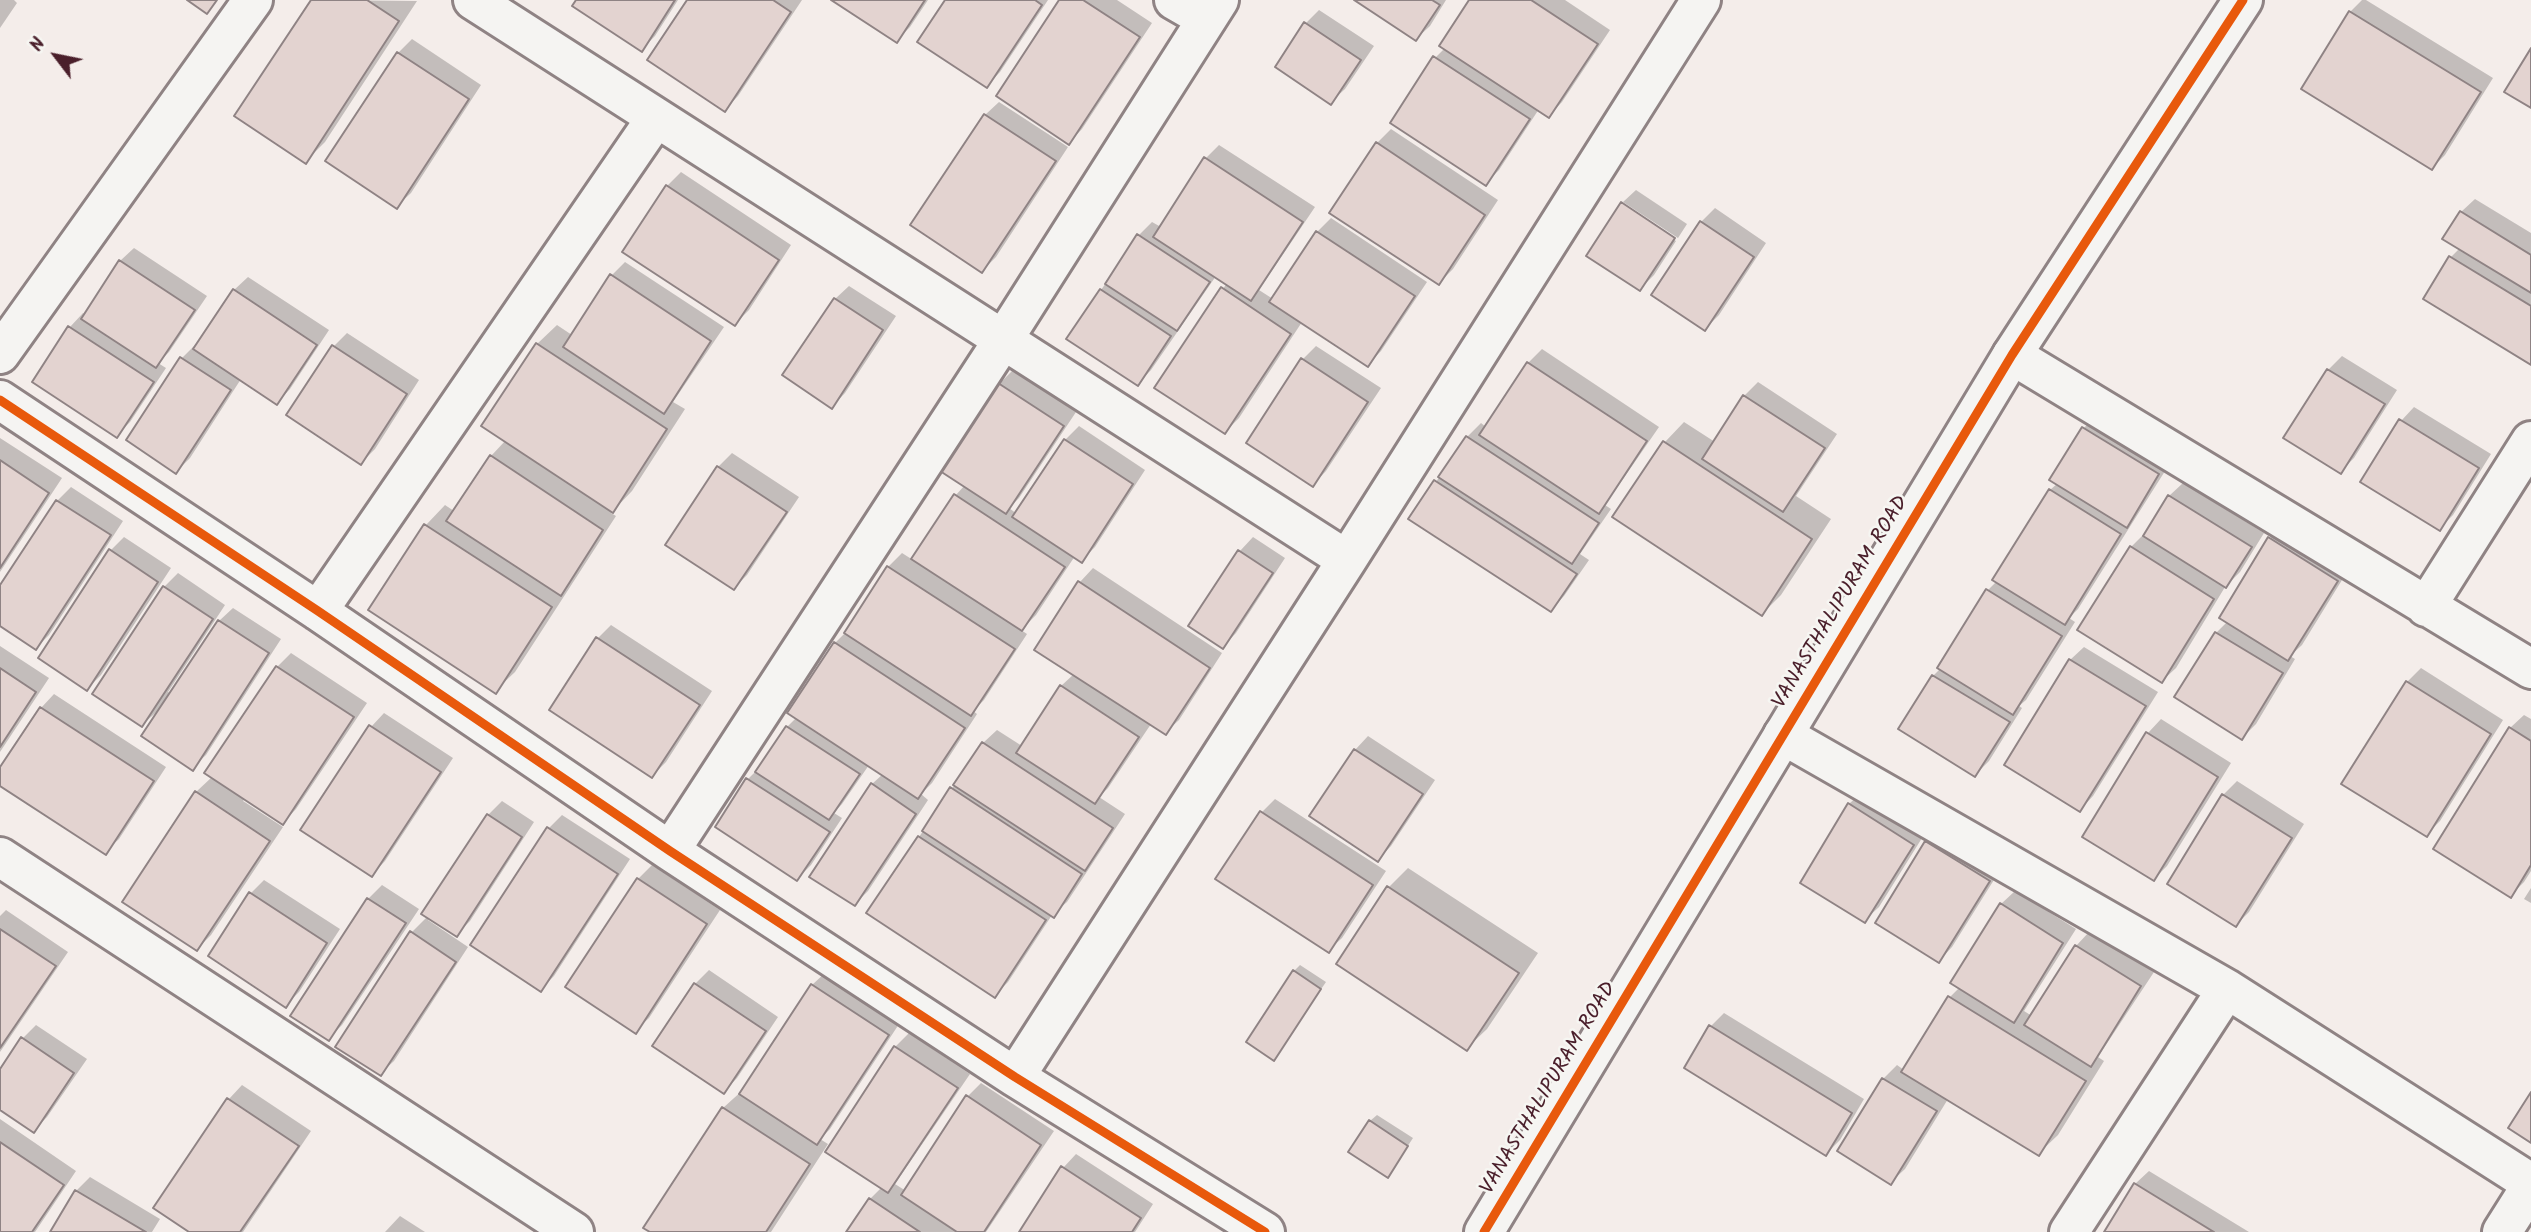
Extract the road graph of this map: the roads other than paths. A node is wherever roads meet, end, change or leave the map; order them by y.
1 (253, 0) edge
2 (473, 0) edge
3 (1174, 0) edge
4 (1701, 0) edge
5 (2243, 0) edge
6 (1213, 10) edge
7 (656, 118) junction
8 (1003, 340) junction
9 (0, 354) edge
10 (2012, 355) junction
11 (0, 400) edge
12 (2531, 441) edge
13 (1348, 560) junction
14 (2426, 607) junction
15 (318, 611) junction
16 (2531, 669) edge
17 (1783, 735) junction
18 (670, 851) junction
19 (0, 857) edge
20 (2227, 989) junction
21 (1015, 1077) junction
22 (2531, 1185) edge
23 (574, 1232) edge
24 (1265, 1232) edge
25 (1484, 1232) edge
26 (2069, 1232) edge
27 (2502, 1232) edge

1 - 9 street
2 - 7 street
3 - 6 street
4 - 13 street
5 - 10 street, VANASTHALIPURAM ROAD
6 - 8 street
7 - 8 street
7 - 15 street
8 - 13 street
8 - 18 street
10 - 14 street
10 - 17 street, VANASTHALIPURAM ROAD
11 - 15 street
12 - 14 street
13 - 21 street
14 - 16 street
15 - 18 street
17 - 20 street
17 - 25 street, VANASTHALIPURAM ROAD
18 - 21 street
19 - 23 street
20 - 22 street
20 - 26 street
21 - 24 street
22 - 27 street

